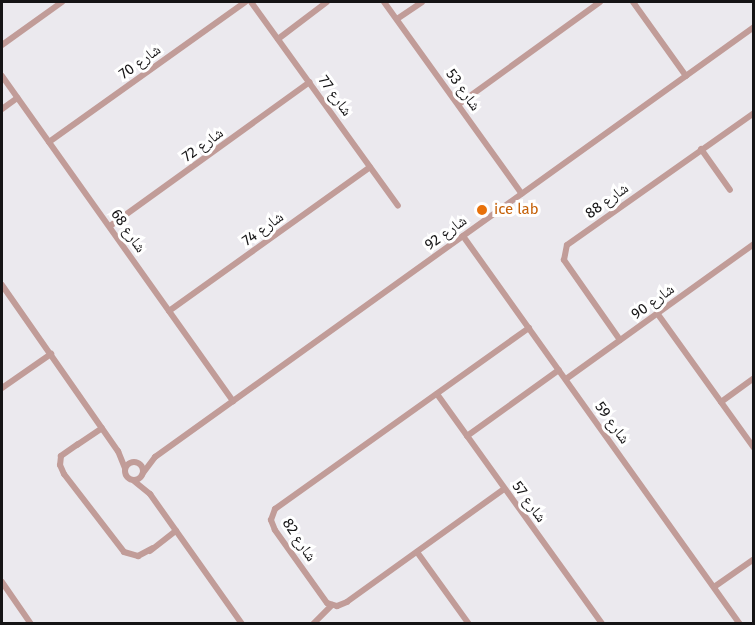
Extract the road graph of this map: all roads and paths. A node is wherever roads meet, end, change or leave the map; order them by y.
1 (62, 2) edge
2 (245, 2) edge
3 (251, 2) edge
4 (327, 2) edge
5 (384, 2) edge
6 (422, 2) edge
7 (600, 2) edge
8 (633, 2) edge
9 (397, 19) junction
10 (753, 28) edge
11 (278, 39) junction
12 (2, 45) edge
13 (2, 76) edge
14 (686, 76) junction
15 (310, 82) junction
16 (17, 98) junction
17 (459, 104) junction
18 (2, 110) edge
19 (753, 113) edge
20 (49, 142) junction
21 (701, 149) junction
22 (370, 167) junction
23 (730, 190) dead end
24 (522, 194) junction
25 (398, 206) dead end
26 (110, 226) junction
27 (463, 236) junction
28 (752, 248) edge
29 (2, 285) edge
30 (169, 311) junction
31 (657, 313) junction
32 (529, 328) junction
33 (620, 340) junction
34 (51, 354) junction
35 (559, 370) junction
36 (753, 378) edge
37 (566, 379) junction
38 (2, 388) edge
39 (437, 393) junction
40 (233, 401) junction
41 (721, 402) junction
42 (102, 428) junction
43 (467, 436) junction
44 (753, 448) edge
45 (118, 451) junction
46 (155, 457) junction
47 (136, 462) junction
48 (125, 468) junction
49 (143, 474) junction
50 (134, 481) junction
51 (504, 489) junction
52 (150, 494) junction
53 (176, 531) junction
54 (417, 552) junction
55 (753, 559) edge
56 (2, 582) edge
57 (714, 587) junction
58 (332, 605) junction
59 (31, 624) edge
60 (242, 624) edge
61 (313, 624) edge
62 (469, 624) edge
63 (602, 624) edge
64 (740, 624) edge

1 - 12 street
2 - 20 street, شارع 70
3 - 11 street, شارع 77
4 - 11 street
5 - 9 street, شارع 53
6 - 9 street
7 - 17 street
8 - 14 street
9 - 17 street, شارع 53
10 - 14 street, شارع 92
11 - 15 street, شارع 77
13 - 16 street, شارع 68
14 - 24 street, شارع 92
15 - 22 street, شارع 77
15 - 26 street, شارع 72
16 - 18 street
16 - 20 street, شارع 68
17 - 24 street, شارع 53
19 - 21 street, شارع 88
20 - 26 street, شارع 68
21 - 23 street
21 - 33 street, شارع 88
22 - 25 street, شارع 77
22 - 30 street, شارع 74
24 - 27 street, شارع 92
26 - 30 street, شارع 68
27 - 32 street, شارع 59
27 - 40 street, شارع 92
28 - 31 street, شارع 90
29 - 34 street
30 - 40 street, شارع 68
31 - 33 street, شارع 90
31 - 41 street
32 - 35 street, شارع 59
32 - 39 street, شارع 82
33 - 37 street, شارع 90
34 - 38 street
34 - 42 street
35 - 37 street, شارع 59
35 - 43 street
36 - 41 street
37 - 57 street, شارع 59
39 - 43 street, شارع 57
39 - 58 street, شارع 82
40 - 46 street, شارع 92
41 - 44 street
42 - 45 street
42 - 53 street
43 - 51 street, شارع 57
45 - 47 street
45 - 48 street
46 - 47 street, شارع 92
46 - 49 street, شارع 92
47 - 48 street
47 - 49 street
48 - 50 street
49 - 50 street
49 - 52 street
50 - 52 street
51 - 54 street
51 - 63 street, شارع 57
52 - 53 street
53 - 60 street
54 - 58 street
54 - 62 street
55 - 57 street
56 - 59 street
57 - 64 street, شارع 59
58 - 61 street

